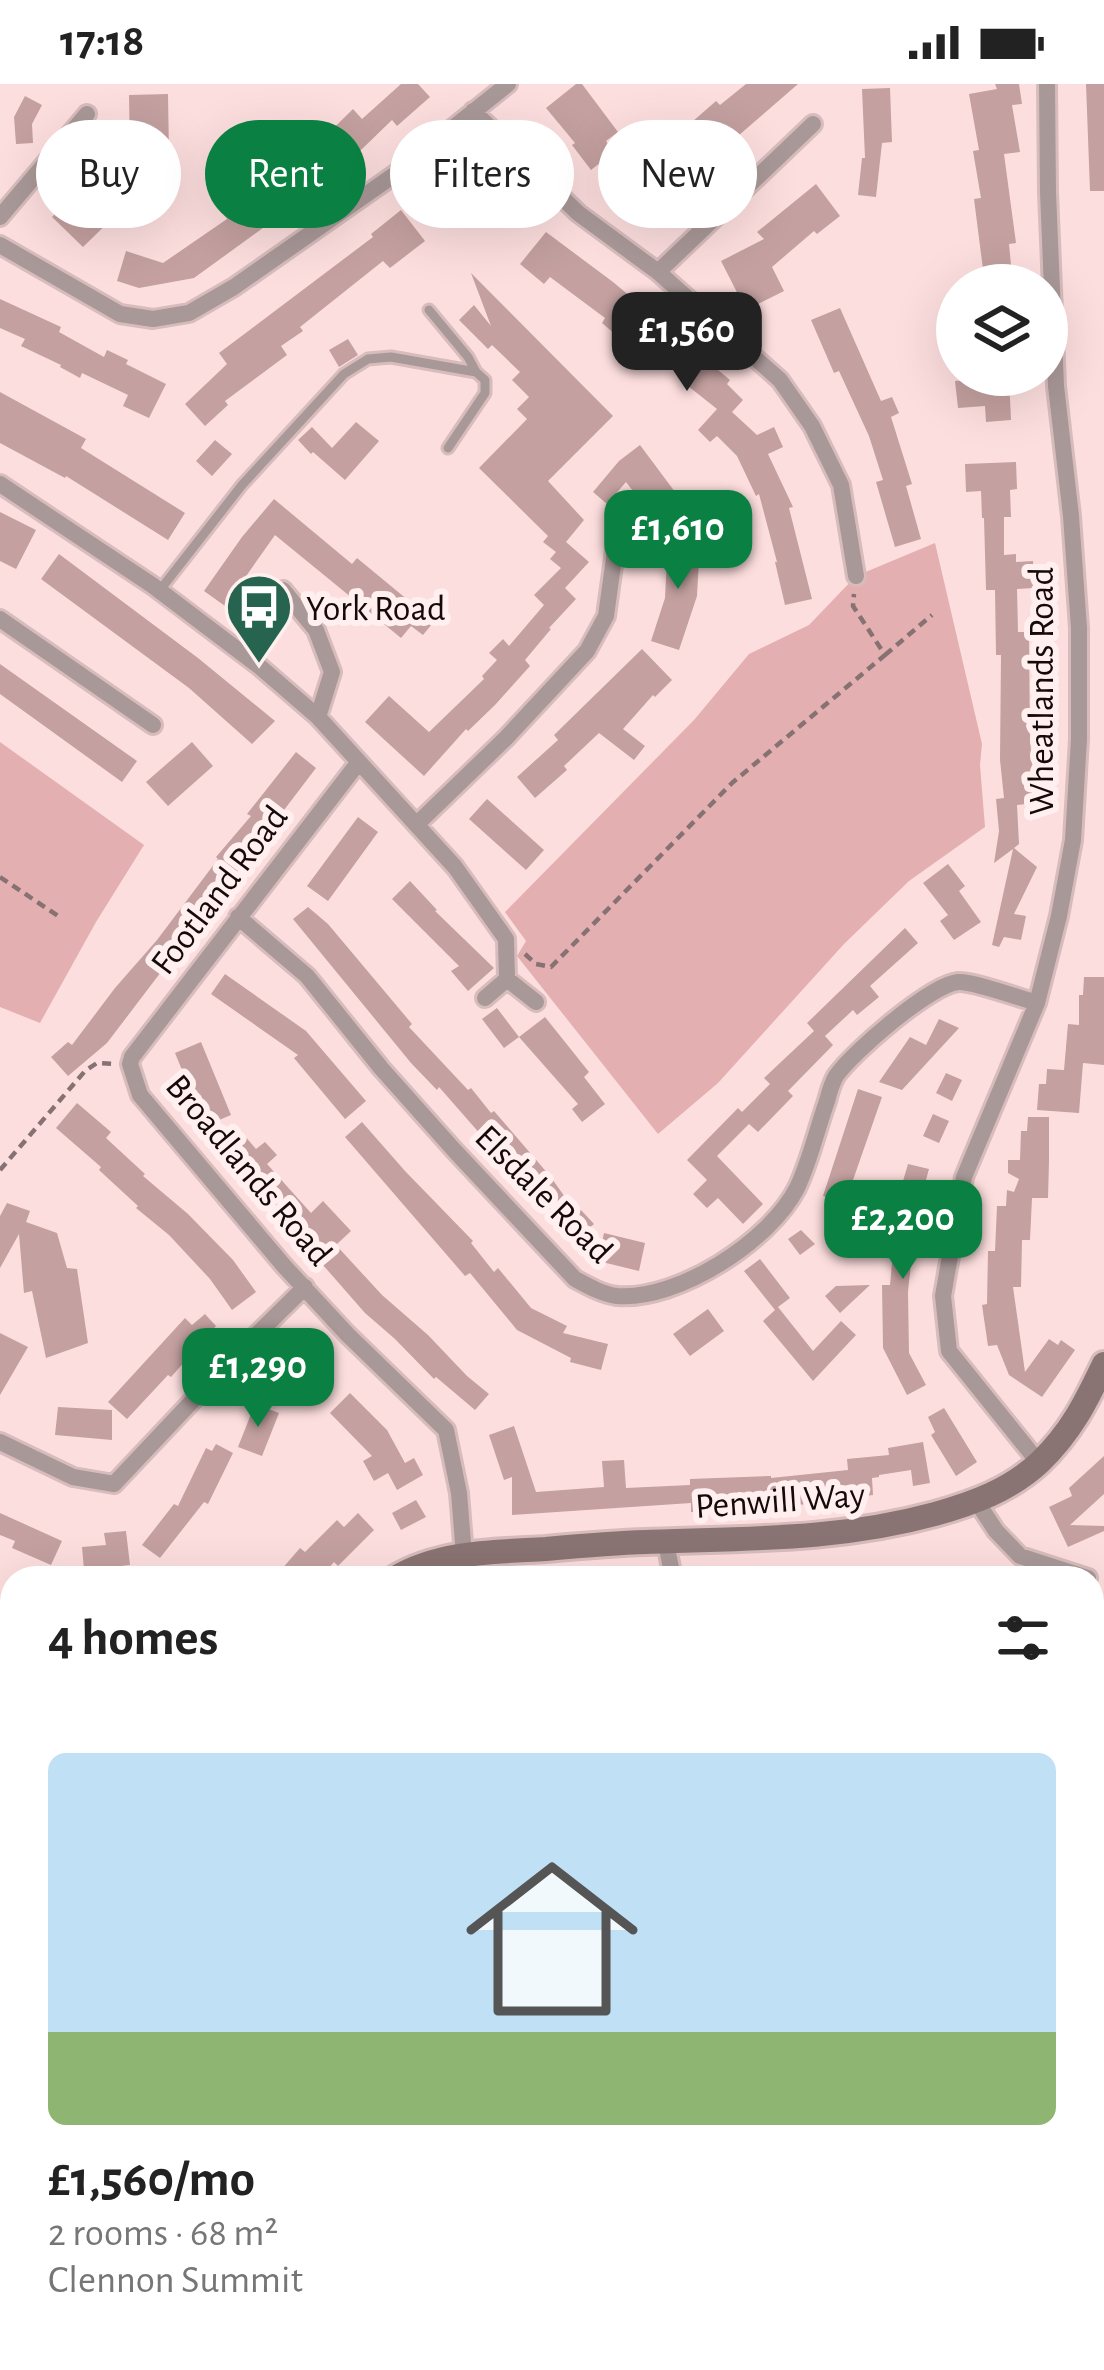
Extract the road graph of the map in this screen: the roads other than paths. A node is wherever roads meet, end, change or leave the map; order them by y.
1 (508, 84) edge
2 (1047, 84) edge
3 (473, 111) junction
4 (87, 114) dead end
5 (813, 124) dead end
6 (0, 217) edge
7 (0, 245) edge
8 (658, 272) junction
9 (429, 310) dead end
10 (476, 372) junction
11 (448, 448) dead end
12 (0, 484) edge
13 (617, 529) dead end
14 (856, 576) road end
15 (160, 590) junction
16 (283, 590) dead end
17 (0, 619) edge
18 (318, 717) junction
19 (153, 724) dead end
20 (358, 763) junction
21 (417, 824) junction
22 (238, 917) junction
23 (507, 979) junction
24 (485, 998) dead end
25 (536, 1002) dead end
26 (1037, 1003) junction
27 (131, 1060) joint
28 (305, 1288) junction
29 (1104, 1364) edge
30 (0, 1442) edge
31 (1039, 1462) junction
32 (977, 1502) junction
33 (666, 1543) junction
34 (464, 1555) junction
35 (422, 1566) edge
36 (671, 1566) edge
37 (1050, 1566) edge

1 - 3 street
2 - 26 street, Wheatlands Road
3 - 7 street
3 - 8 street
4 - 6 street
5 - 8 street
8 - 14 street
9 - 10 lane
10 - 11 lane
10 - 15 lane
12 - 15 street
13 - 21 street
15 - 18 street
16 - 18 street
17 - 19 street
18 - 20 street
20 - 21 street
20 - 22 street, Footland Road
21 - 23 street
22 - 26 street, Elsdale Road
22 - 27 street, Footland Road
23 - 24 street
23 - 25 street
26 - 31 street, Wheatlands Road
27 - 28 street, Broadlands Road
28 - 30 street
28 - 34 street, Broadlands Road
29 - 31 street, Penwill Way
31 - 32 street, Penwill Way
32 - 33 street, Penwill Way
32 - 37 street
33 - 34 street, Penwill Way
33 - 36 street
34 - 35 street, Penwill Way

